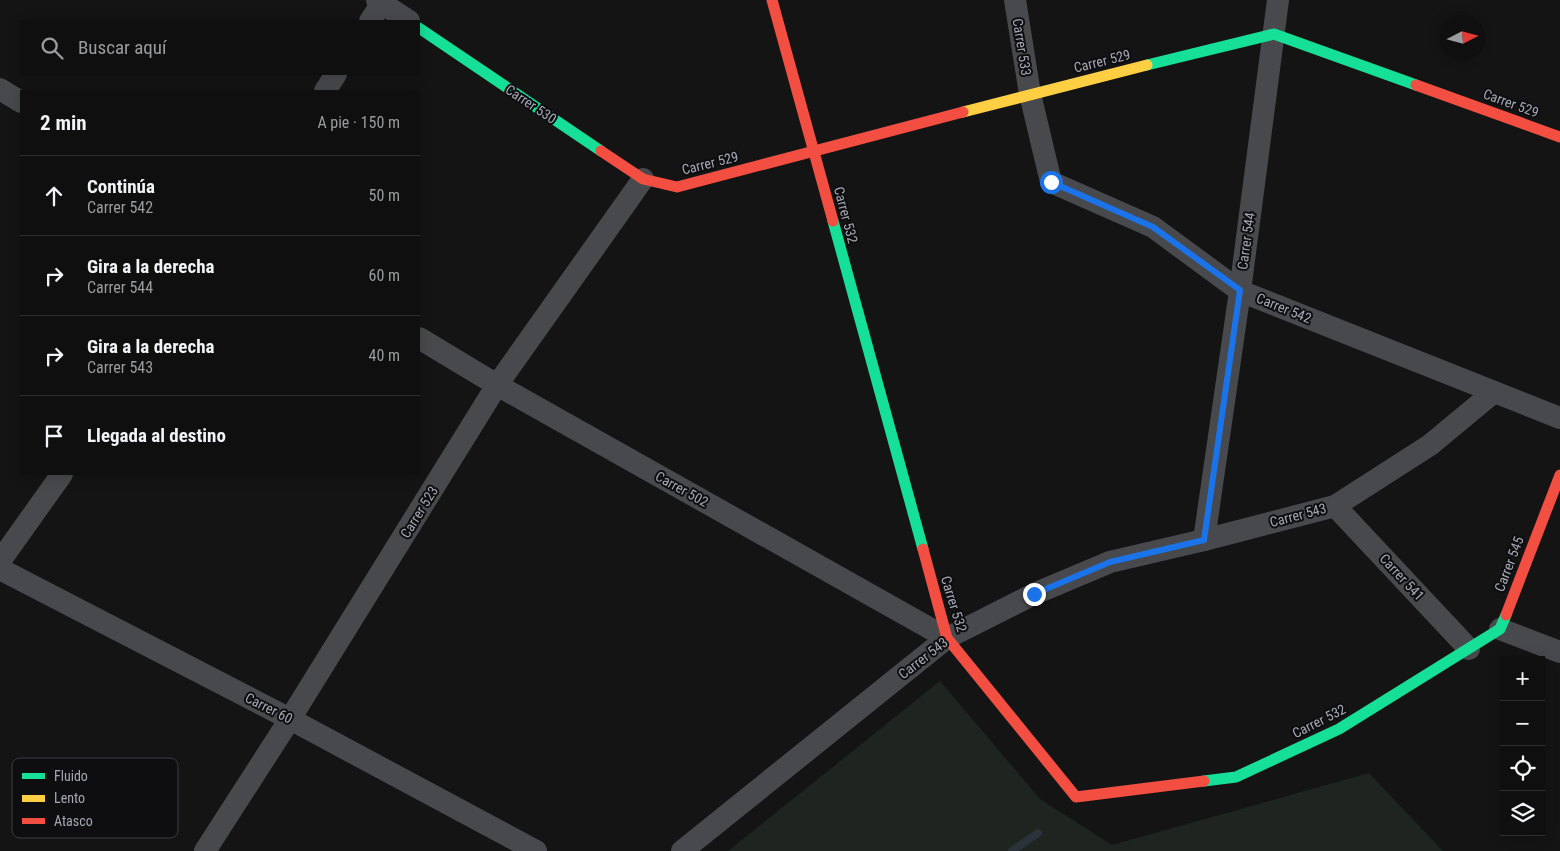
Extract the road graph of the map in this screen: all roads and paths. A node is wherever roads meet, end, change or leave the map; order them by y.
1 (772, 0) edge
2 (1015, 0) edge
3 (1278, 0) edge
4 (381, 5) edge
5 (407, 20) edge
6 (420, 29) edge
7 (1274, 34) junction
8 (335, 75) edge
9 (0, 89) edge
10 (325, 90) edge
11 (1030, 94) junction
12 (20, 101) edge
13 (1560, 137) edge
14 (813, 152) junction
15 (642, 180) junction
16 (1240, 290) junction
17 (420, 339) edge
18 (497, 385) junction
19 (1494, 392) junction
20 (1560, 418) edge
21 (61, 475) edge
22 (1560, 475) edge
23 (1334, 506) junction
24 (1204, 540) junction
25 (0, 561) edge
26 (0, 569) edge
27 (1500, 629) junction
28 (947, 638) junction
29 (1468, 649) junction
30 (1560, 652) edge
31 (290, 719) junction
32 (205, 851) edge
33 (536, 851) edge
34 (682, 851) edge

1 - 14 street, Carrer 532
2 - 11 street, Carrer 533
3 - 7 street, Carrer 544
4 - 5 street
6 - 15 street, Carrer 530
7 - 11 street, Carrer 529
7 - 13 street, Carrer 529
7 - 16 street, Carrer 544
8 - 10 street
9 - 12 street
11 - 14 street, Carrer 529
11 - 16 street, Carrer 542
14 - 15 street, Carrer 529
14 - 28 street, Carrer 532
15 - 18 street, Carrer 523
16 - 19 street, Carrer 542
16 - 24 street, Carrer 544
17 - 18 street, Carrer 502
18 - 28 street, Carrer 502
18 - 31 street, Carrer 523
19 - 20 street, Carrer 542
19 - 23 street, Carrer 543
21 - 25 street
22 - 27 street, Carrer 545
23 - 24 street, Carrer 543
23 - 29 street, Carrer 541
24 - 28 street, Carrer 543
26 - 31 street, Carrer 60
27 - 29 street
27 - 30 street
28 - 29 street, Carrer 532
28 - 34 street, Carrer 543
31 - 32 street, Carrer 523
31 - 33 street, Carrer 60

